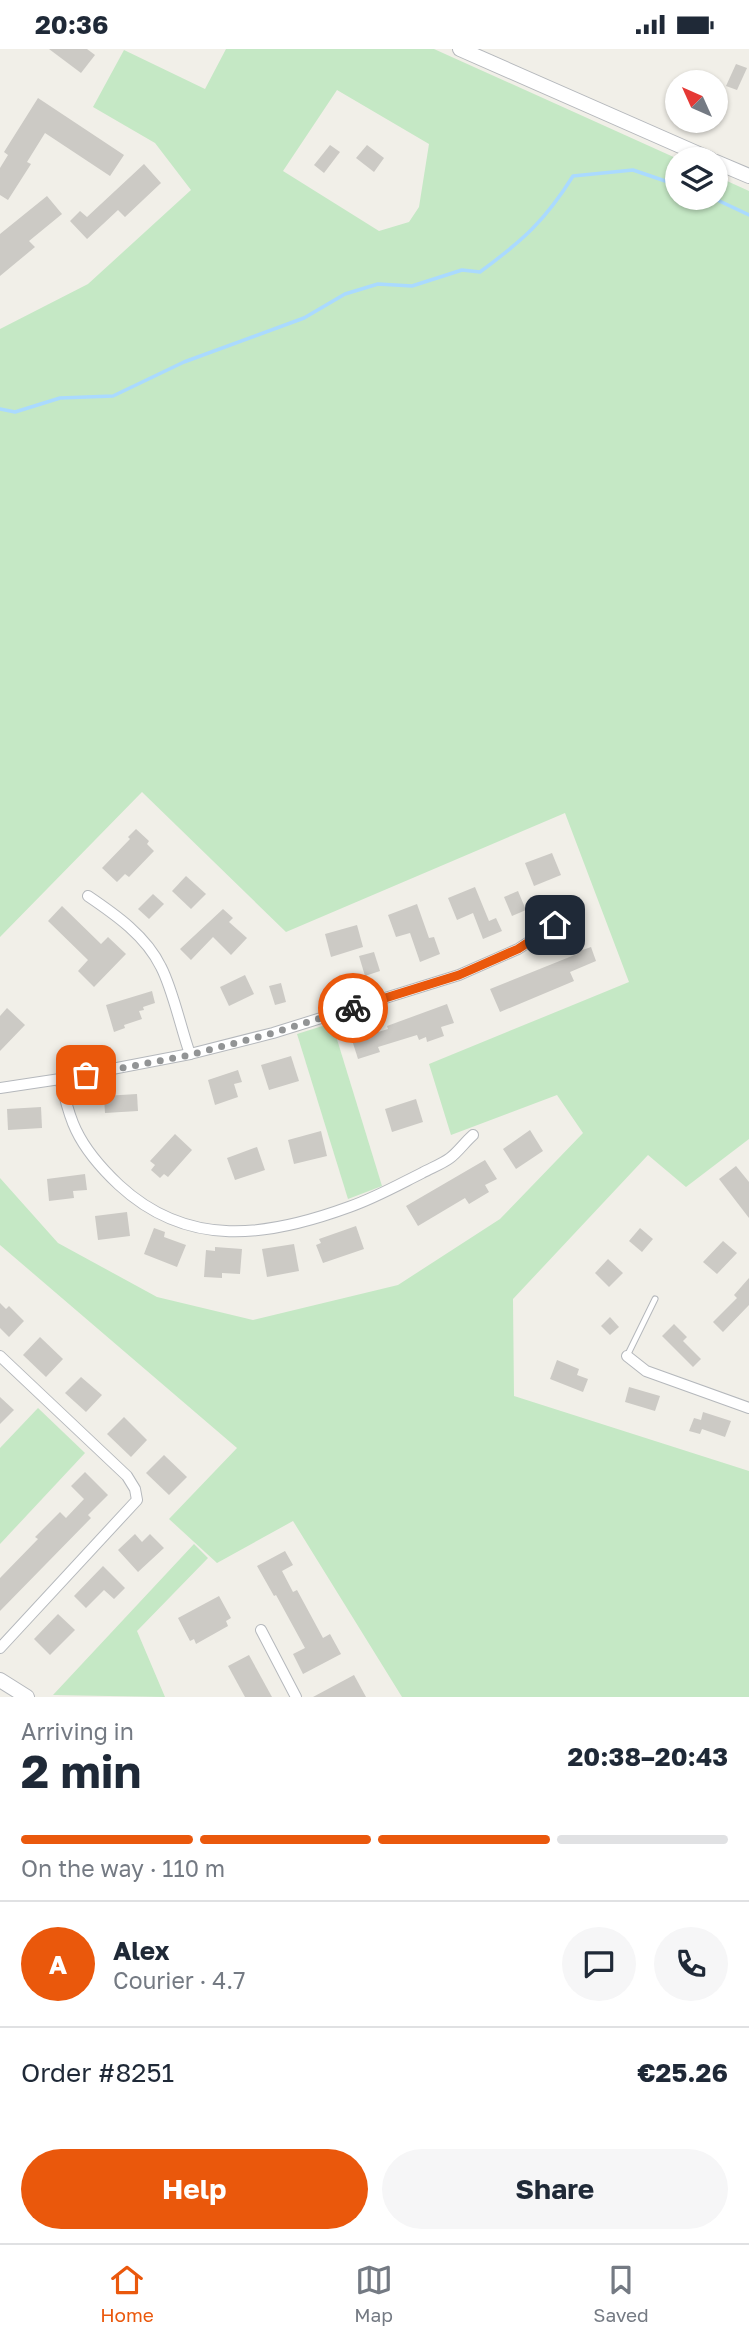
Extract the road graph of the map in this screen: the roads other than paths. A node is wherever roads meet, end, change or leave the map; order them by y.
1 (460, 49) edge
2 (683, 147) edge
3 (728, 167) edge
4 (749, 176) edge
5 (88, 896) dead end
6 (555, 925) dead end
7 (190, 1055) junction
8 (60, 1079) junction
9 (0, 1088) edge
10 (472, 1135) dead end
11 (655, 1299) dead end
12 (0, 1356) edge
13 (627, 1356) joint
14 (749, 1408) edge
15 (261, 1630) dead end
16 (0, 1648) edge
17 (0, 1679) edge
18 (27, 1697) edge
19 (296, 1697) edge

1 - 2 street
3 - 4 street
5 - 7 street
6 - 7 street
7 - 8 street
8 - 9 street
8 - 10 street
11 - 13 lane
12 - 16 street
13 - 14 street
15 - 19 street
17 - 18 street

